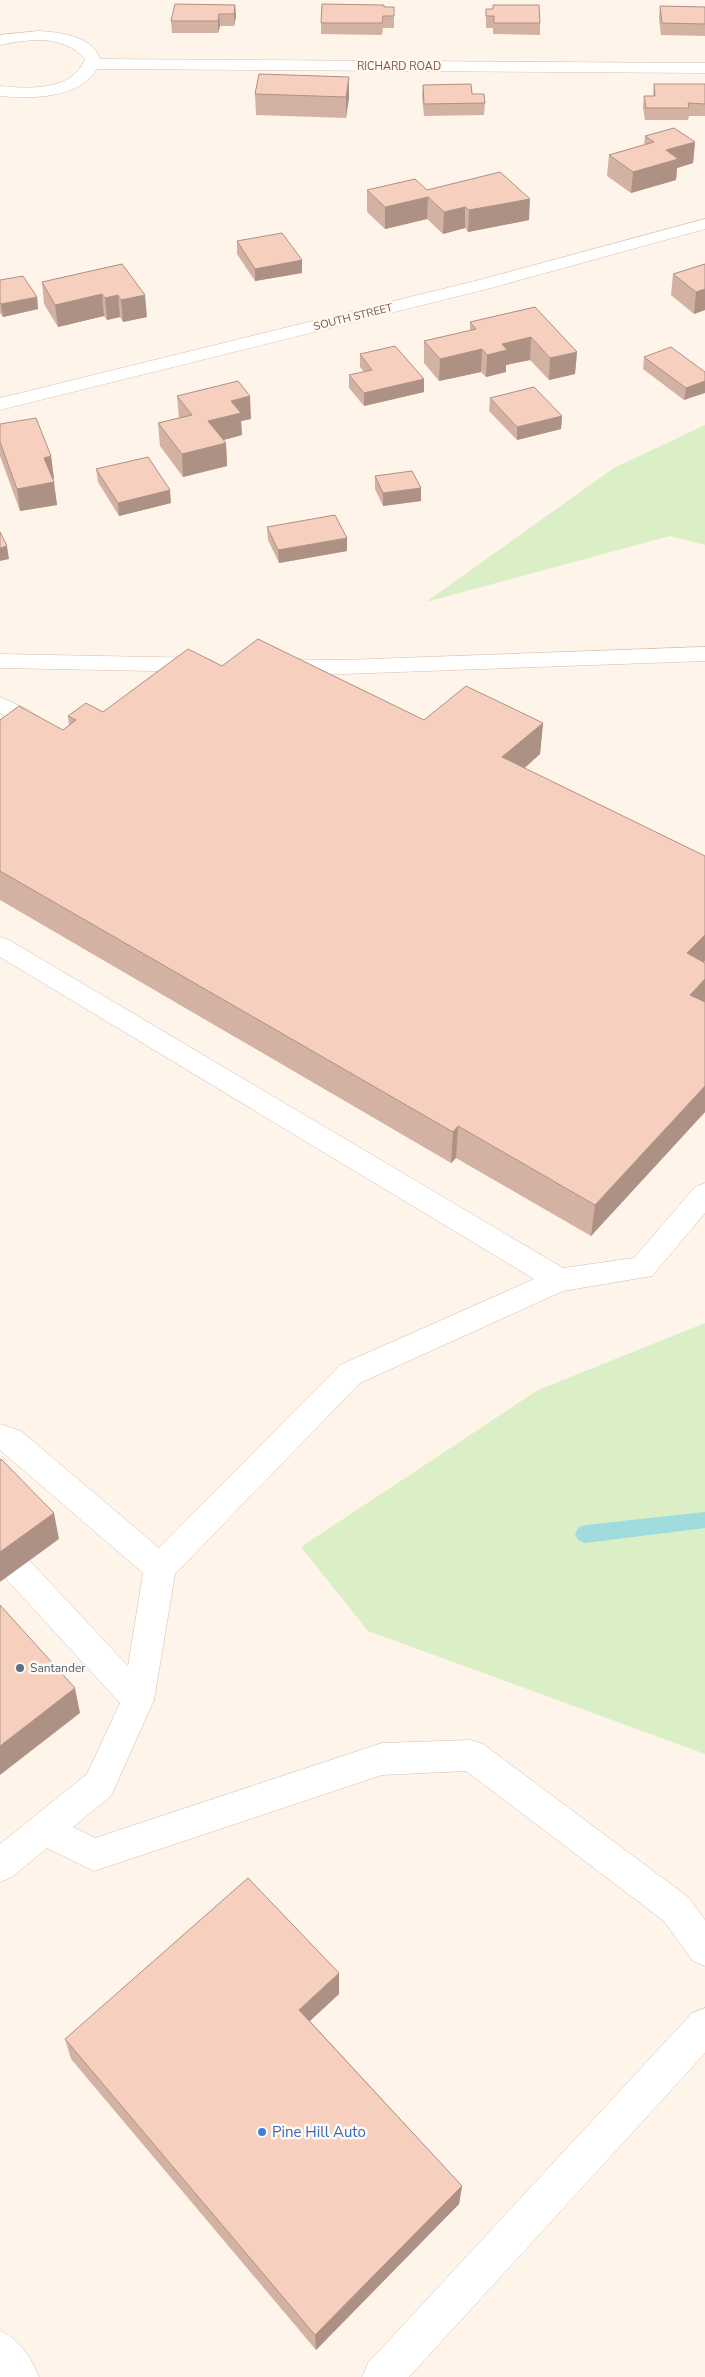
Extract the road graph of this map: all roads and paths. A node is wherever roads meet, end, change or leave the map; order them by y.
1 (0, 40) edge
2 (92, 64) junction
3 (705, 68) edge
4 (0, 91) edge
5 (705, 224) edge
6 (0, 404) edge
7 (705, 654) edge
8 (0, 661) edge
9 (226, 665) edge
10 (256, 666) edge
11 (0, 704) edge
12 (0, 733) edge
13 (0, 946) edge
14 (705, 1194) edge
15 (559, 1280) junction
16 (0, 1437) edge
17 (160, 1568) junction
18 (18, 1570) edge
19 (138, 1700) junction
20 (47, 1827) junction
21 (0, 1865) edge
22 (705, 1949) edge
23 (705, 2026) edge
24 (0, 2351) edge
25 (19, 2377) edge
26 (382, 2377) edge

1 - 2 street
2 - 3 street, RICHARD ROAD
2 - 4 street
5 - 6 street, SOUTH STREET
7 - 10 street
8 - 9 street
11 - 12 street
13 - 15 street
14 - 15 street
15 - 17 street
16 - 17 street
17 - 19 street
18 - 19 street
19 - 20 street
20 - 21 street
20 - 22 street
23 - 26 street
24 - 25 street

